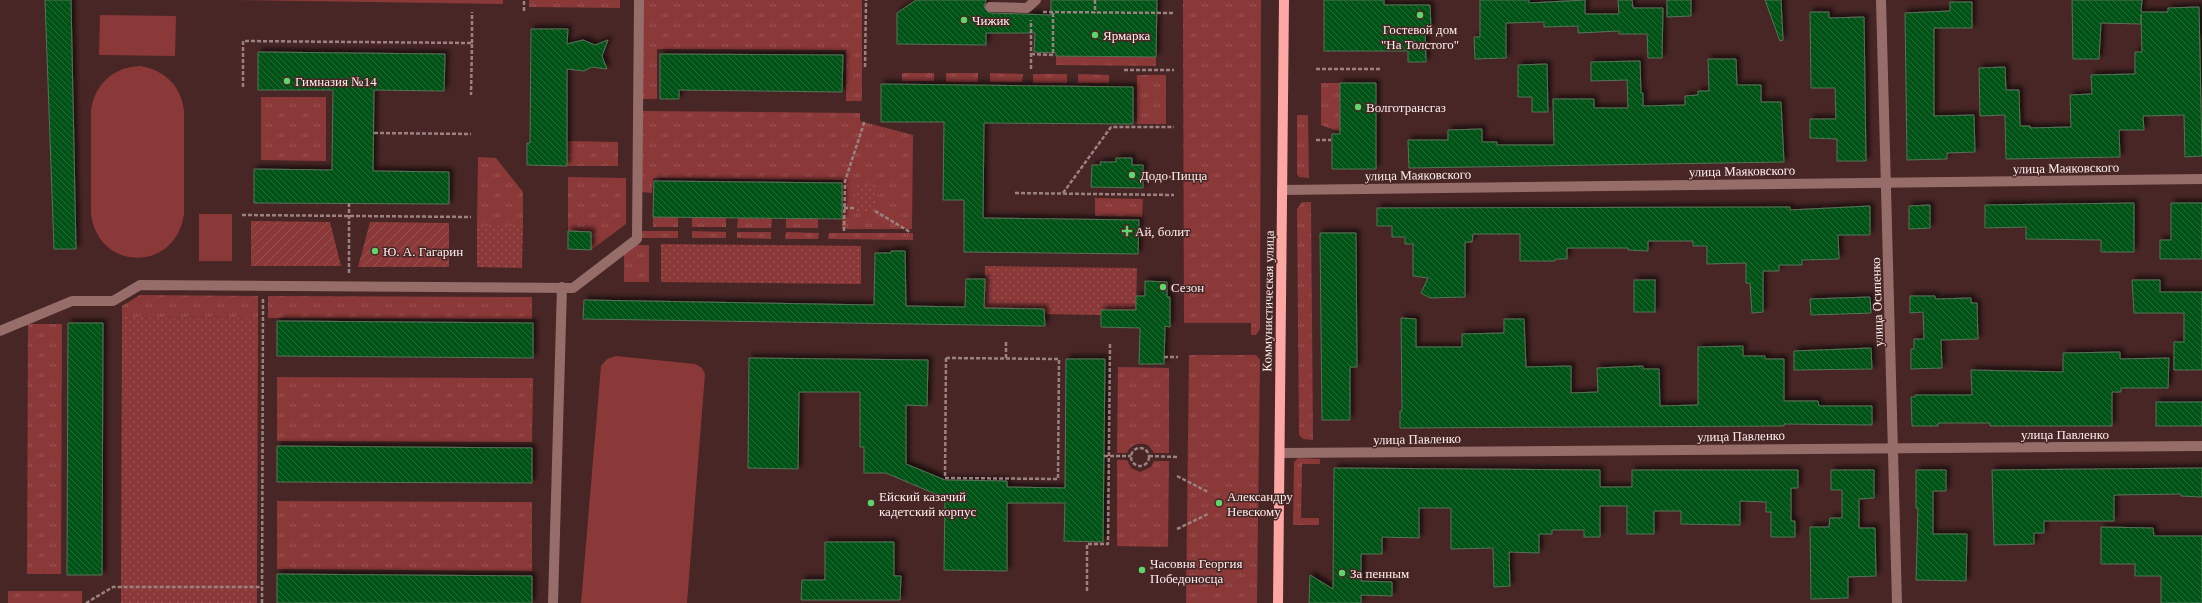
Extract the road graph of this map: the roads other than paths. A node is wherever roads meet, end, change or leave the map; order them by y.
1 (638, 0) edge
2 (1284, 0) edge
3 (1881, 0) edge
4 (1034, 3) edge
5 (990, 7) dead end
6 (2202, 179) edge
7 (1887, 183) junction
8 (1282, 190) junction
9 (562, 288) junction
10 (0, 331) edge
11 (2202, 446) edge
12 (1894, 448) junction
13 (1280, 453) junction
14 (553, 603) edge
15 (1278, 603) edge
16 (1897, 603) edge

1 - 9 street
2 - 8 main road, Коммунистическая улица
3 - 7 street, улица Осипенко
4 - 5 street
6 - 7 street, улица Маяковского
7 - 8 street, улица Маяковского
7 - 12 street, улица Осипенко
8 - 13 main road, Коммунистическая улица
9 - 10 street
9 - 14 street
11 - 12 street, улица Павленко
12 - 13 street, улица Павленко
12 - 16 street, улица Осипенко
13 - 15 main road, Коммунистическая улица

